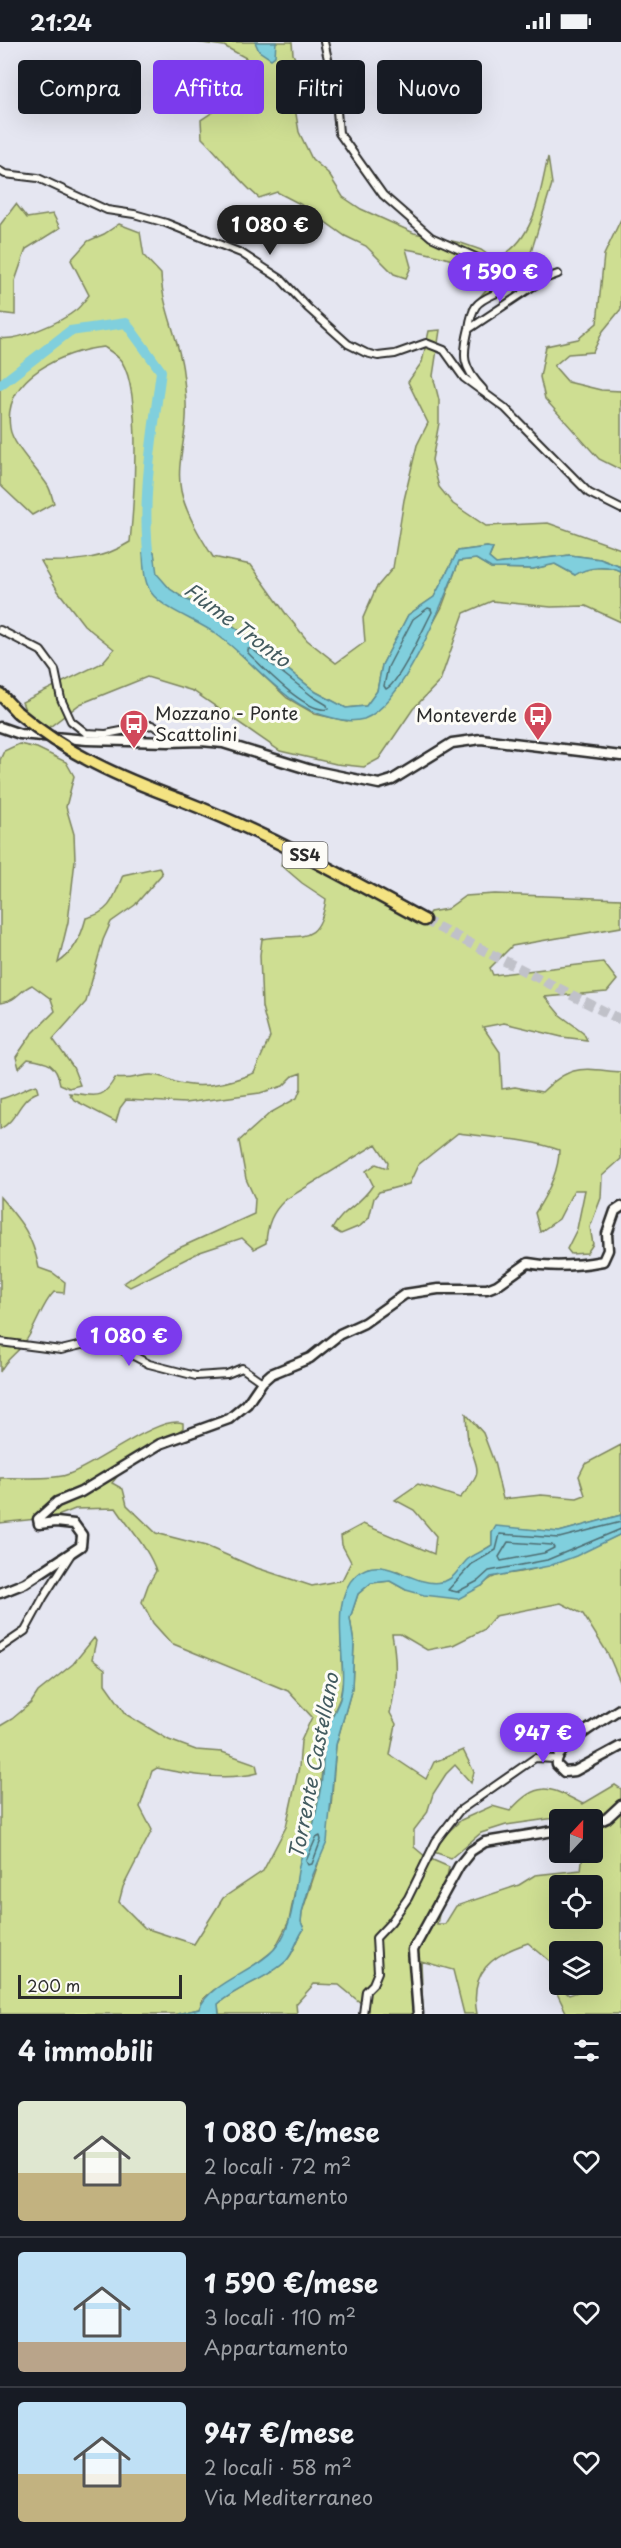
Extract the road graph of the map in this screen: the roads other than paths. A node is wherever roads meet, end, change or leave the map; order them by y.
1 (324, 42) edge
2 (0, 171) edge
3 (558, 274) dead end
4 (468, 330) junction
5 (491, 397) junction
6 (621, 508) edge
7 (0, 630) edge
8 (0, 694) edge
9 (3, 729) edge
10 (0, 739) edge
11 (169, 742) junction
12 (621, 756) edge
13 (424, 920) tunnel mouth
14 (621, 1207) edge
15 (0, 1342) edge
16 (262, 1382) junction
17 (74, 1551) junction
18 (0, 1593) edge
19 (0, 1648) edge
20 (621, 1708) edge
21 (621, 1746) edge
22 (555, 1759) junction
23 (621, 1805) edge
24 (603, 1820) edge
25 (549, 1832) edge
26 (363, 2014) edge
27 (418, 2014) edge

1 - 4 street
2 - 5 street
3 - 4 street
4 - 5 street
5 - 6 street
7 - 11 street
8 - 13 highway, SS4, bridge
9 - 10 street
9 - 11 street
11 - 12 street
14 - 16 street
15 - 16 street
16 - 17 street
17 - 18 street
17 - 19 street
20 - 22 street
21 - 22 street
22 - 26 street
23 - 24 street
25 - 27 street

